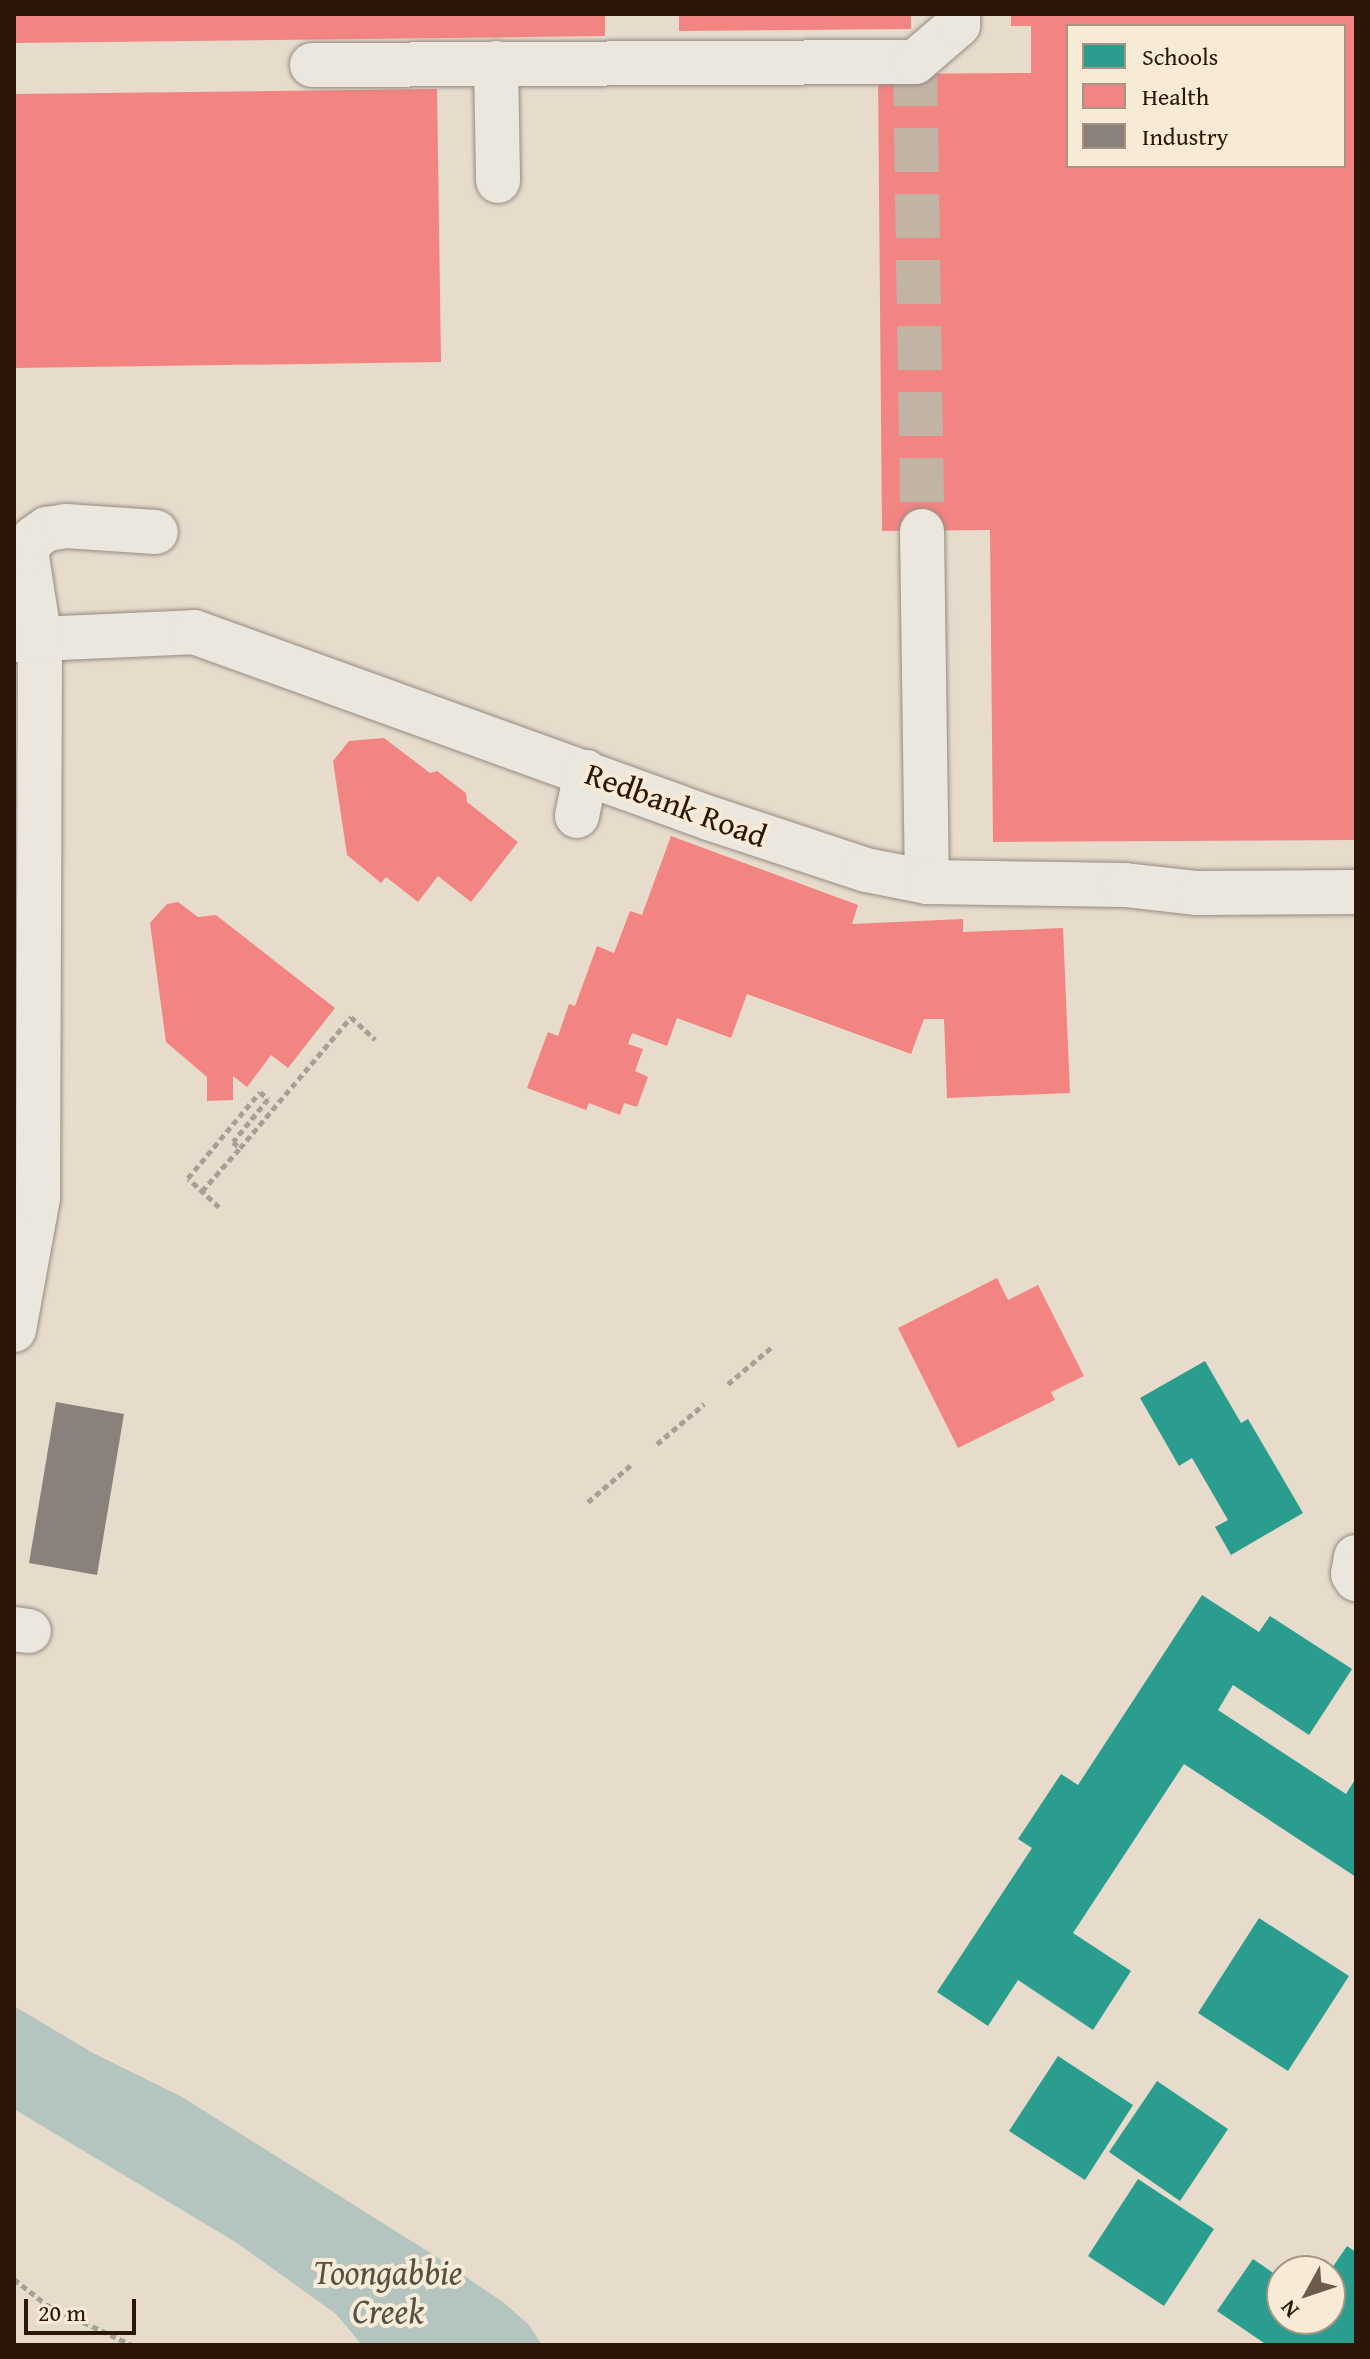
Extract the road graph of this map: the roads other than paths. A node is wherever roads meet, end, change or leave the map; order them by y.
1 (958, 14) edge
2 (496, 63) junction
3 (312, 65) dead end
4 (498, 181) dead end
5 (922, 531) tunnel mouth
6 (156, 532) dead end
7 (27, 640) edge
8 (586, 772) junction
9 (577, 816) dead end
10 (927, 882) junction
11 (1356, 892) edge
12 (14, 1330) edge
13 (1356, 1557) edge
14 (1356, 1579) edge

1 - 2 street
2 - 3 street
2 - 4 street
5 - 10 street
6 - 7 street
7 - 8 street, Redbank Road
7 - 12 street
8 - 9 street
8 - 10 street, Redbank Road
10 - 11 street, Redbank Road
13 - 14 street

